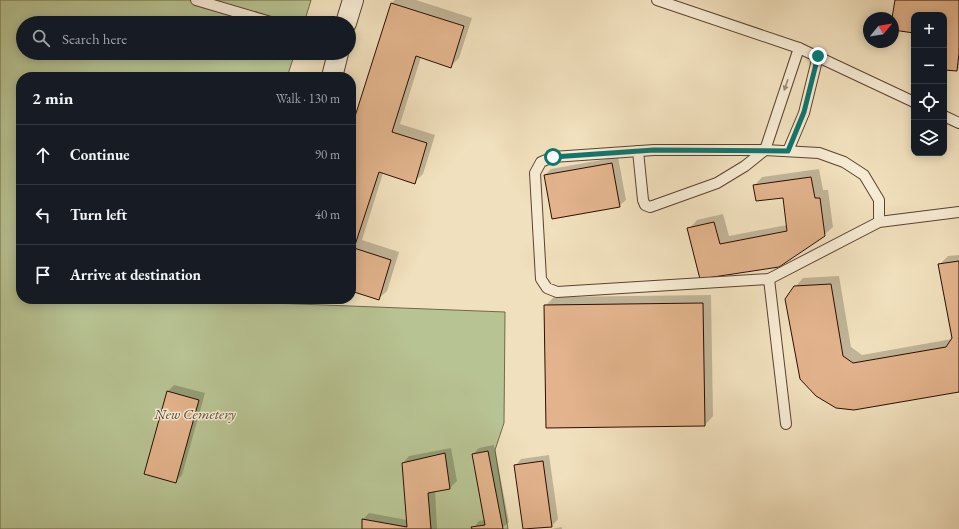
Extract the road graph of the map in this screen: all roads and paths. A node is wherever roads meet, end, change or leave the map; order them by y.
1 (196, 0) edge
2 (353, 0) edge
3 (657, 0) edge
4 (250, 16) edge
5 (348, 16) edge
6 (799, 48) junction
7 (818, 56) junction
8 (336, 60) edge
9 (333, 72) edge
10 (911, 101) edge
11 (947, 117) edge
12 (959, 123) edge
13 (765, 150) junction
14 (638, 151) junction
15 (788, 151) junction
16 (959, 212) edge
17 (879, 222) junction
18 (769, 279) junction
19 (786, 424) dead end

1 - 4 lane
2 - 5 street
3 - 6 lane
6 - 7 lane
6 -> 13 lane
7 - 10 lane
7 - 15 lane
8 - 9 street
11 - 12 lane
13 - 14 lane
13 - 14 lane
13 - 15 lane
14 - 18 lane
15 - 17 lane
16 - 17 lane
17 - 18 lane
18 - 19 lane

